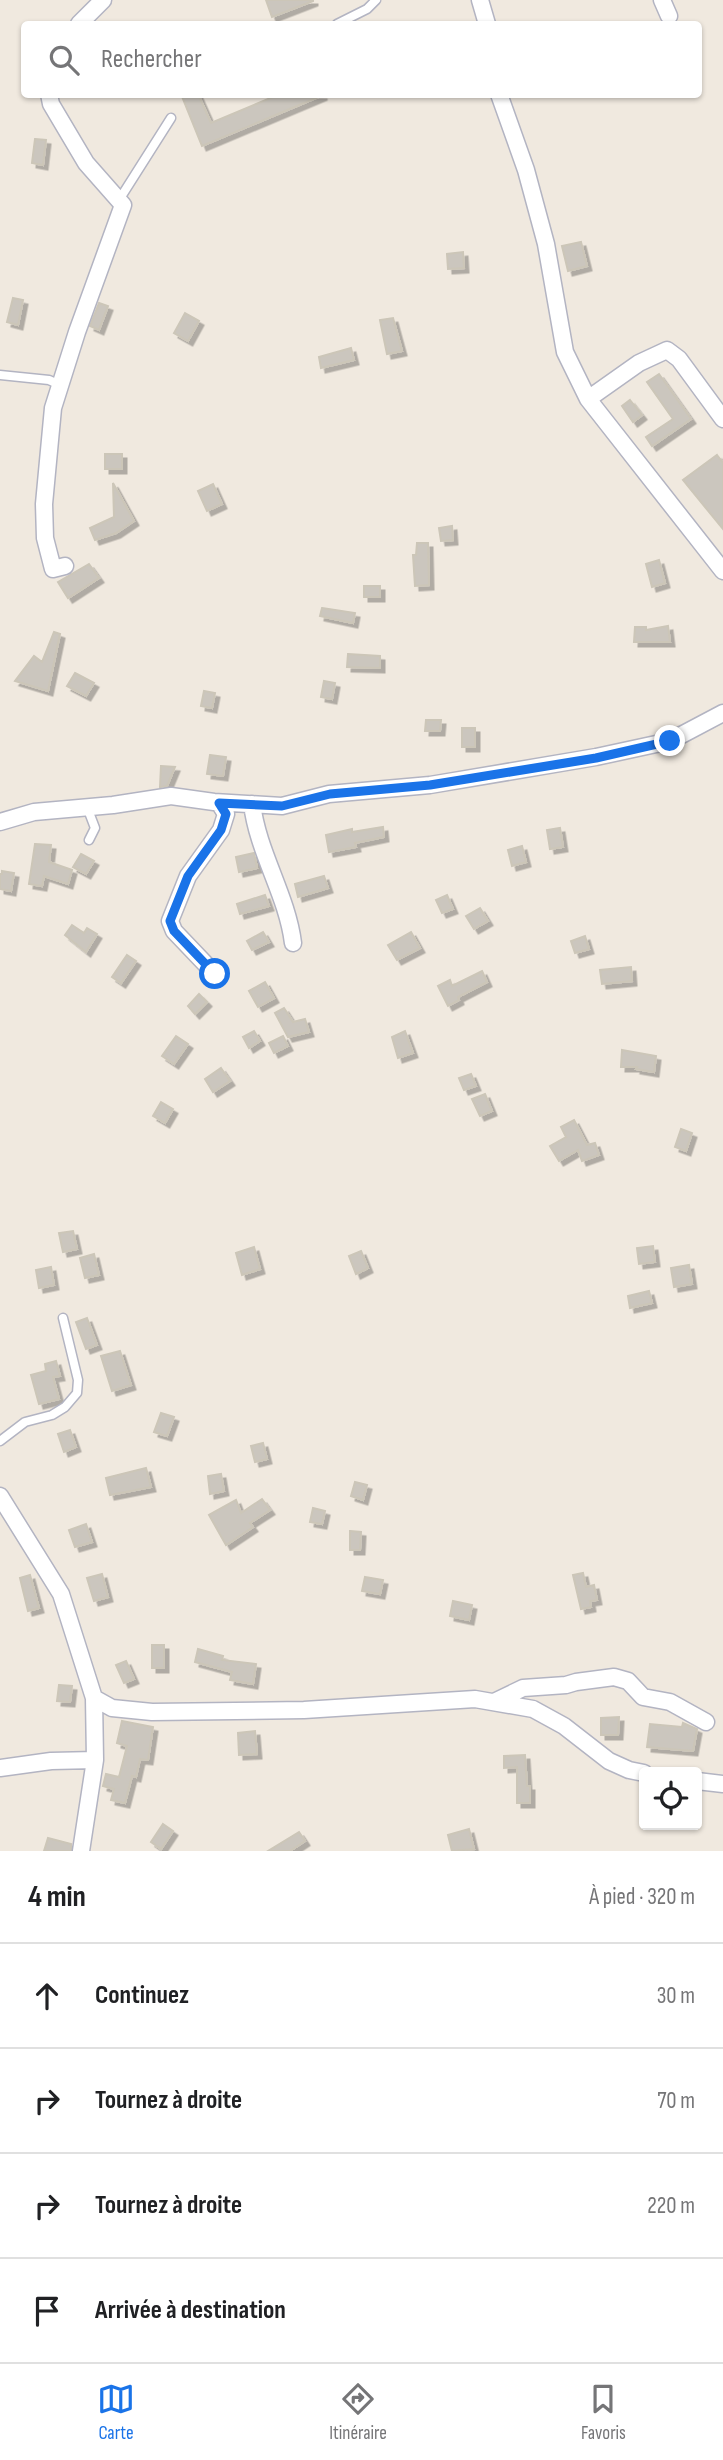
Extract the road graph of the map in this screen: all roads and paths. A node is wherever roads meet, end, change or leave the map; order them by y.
1 (103, 0) edge
2 (376, 0) edge
3 (481, 0) edge
4 (662, 0) edge
5 (669, 16) dead end
6 (82, 21) edge
7 (343, 21) edge
8 (486, 21) edge
9 (50, 98) edge
10 (500, 98) edge
11 (171, 118) dead end
12 (119, 200) junction
13 (0, 375) edge
14 (60, 385) junction
15 (588, 399) junction
16 (723, 419) edge
17 (65, 566) dead end
18 (723, 571) edge
19 (723, 713) edge
20 (219, 803) junction
21 (252, 804) junction
22 (88, 807) junction
23 (0, 822) edge
24 (89, 840) dead end
25 (293, 943) dead end
26 (215, 974) dead end
27 (63, 1318) dead end
28 (0, 1441) edge
29 (0, 1496) edge
30 (94, 1698) junction
31 (494, 1702) junction
32 (706, 1722) dead end
33 (95, 1760) junction
34 (0, 1768) edge
35 (639, 1772) edge
36 (702, 1782) edge
37 (723, 1784) edge
38 (81, 1851) edge

1 - 6 street
2 - 7 lane
3 - 8 street
4 - 5 street
9 - 12 street
10 - 15 street
11 - 12 lane
12 - 14 street
13 - 14 lane
14 - 17 street
15 - 16 street
15 - 18 street
19 - 21 street
20 - 21 street
20 - 22 street
20 - 26 street
21 - 25 street
22 - 23 street
22 - 24 lane
27 - 28 lane
29 - 30 street
30 - 31 street
30 - 33 street
31 - 32 street
31 - 35 street
33 - 34 street
33 - 38 street
36 - 37 street

